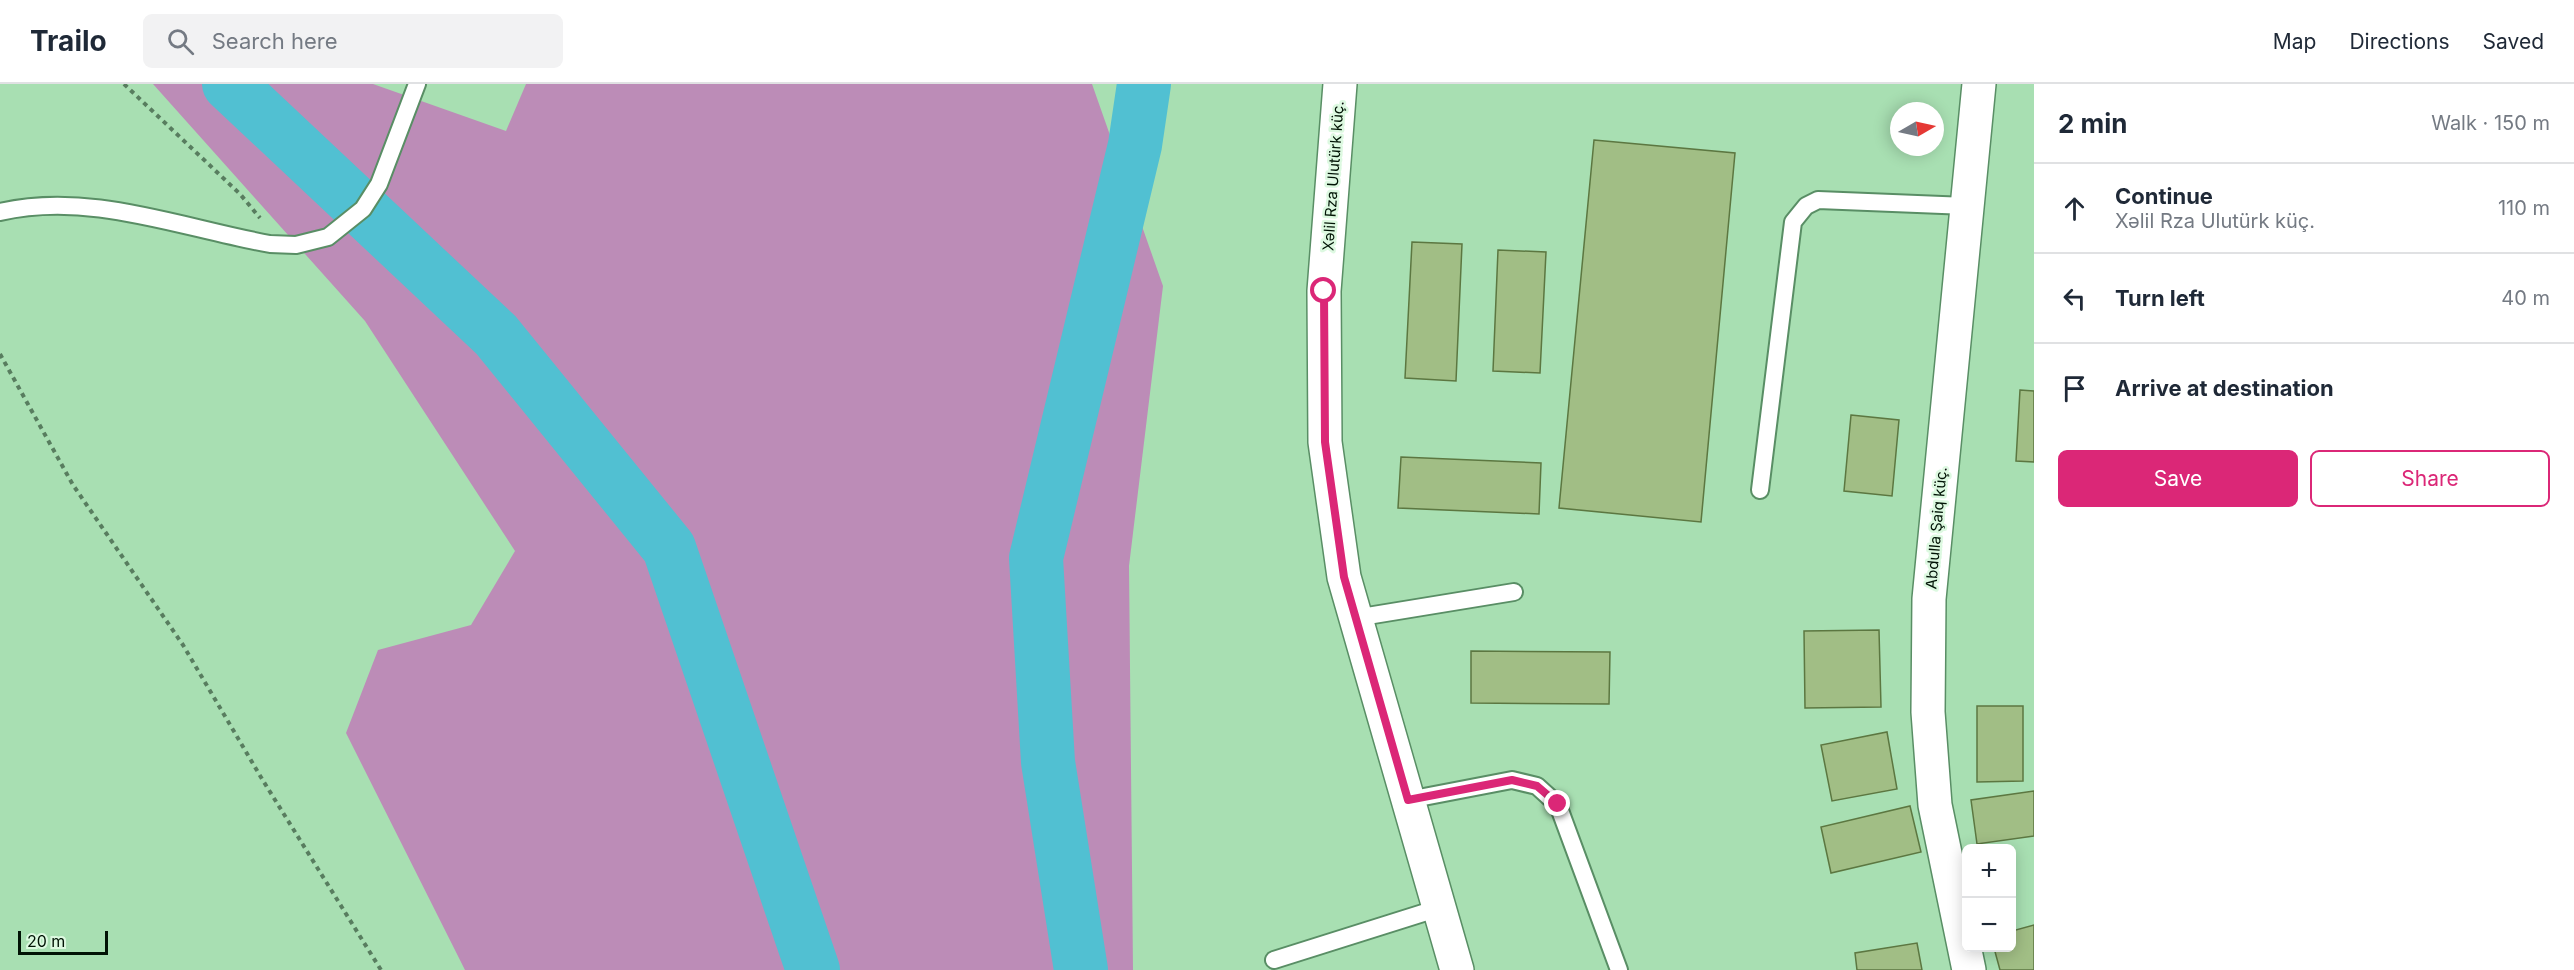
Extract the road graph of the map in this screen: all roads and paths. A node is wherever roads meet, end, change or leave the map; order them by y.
1 (124, 84) edge
2 (417, 84) edge
3 (1340, 84) edge
4 (1979, 84) edge
5 (1967, 206) junction
6 (0, 212) edge
7 (270, 244) junction
8 (0, 354) edge
9 (1760, 490) dead end
10 (1514, 592) dead end
11 (1355, 618) junction
12 (1408, 800) junction
13 (1439, 908) junction
14 (1274, 960) dead end
15 (381, 970) edge
16 (1457, 970) edge
17 (1619, 970) edge
18 (1969, 970) edge

1 - 7 path
2 - 7 lane
3 - 11 street, Xəlil Rza Ulutürk küç.
4 - 5 street, Abdulla Şaiq küç.
5 - 9 lane
5 - 18 street, Abdulla Şaiq küç.
6 - 7 lane
8 - 15 path
10 - 11 lane
11 - 12 street, Xəlil Rza Ulutürk küç.
12 - 13 street, Xəlil Rza Ulutürk küç.
12 - 17 lane
13 - 14 lane
13 - 16 street, Xəlil Rza Ulutürk küç.

